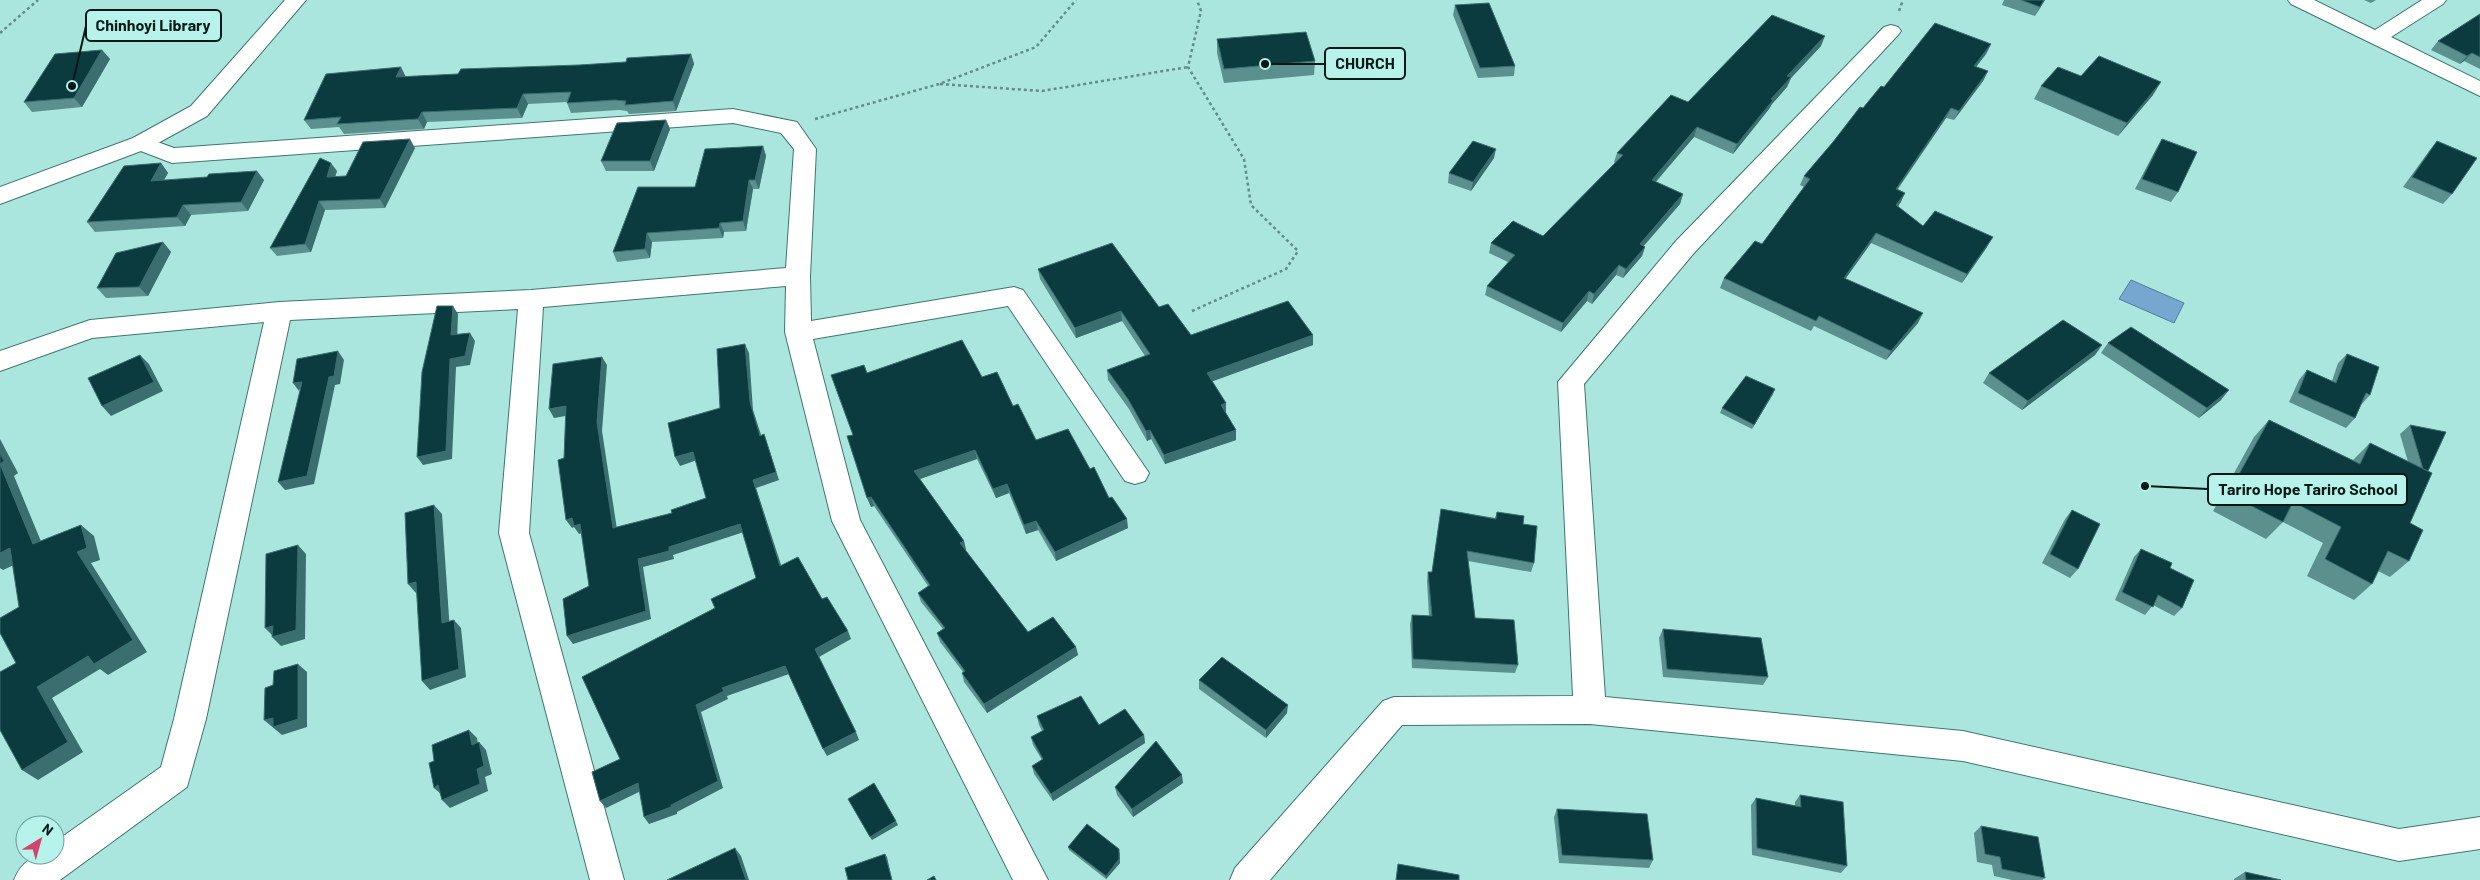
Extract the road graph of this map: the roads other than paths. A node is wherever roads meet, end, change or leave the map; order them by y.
1 (296, 0) edge
2 (2298, 0) edge
3 (2436, 0) edge
4 (1891, 31) dead end
5 (2376, 38) junction
6 (2480, 89) edge
7 (141, 143) junction
8 (0, 196) edge
9 (798, 276) junction
10 (531, 299) junction
11 (279, 311) junction
12 (798, 332) junction
13 (0, 361) edge
14 (1135, 473) dead end
15 (1590, 710) junction
16 (2480, 833) edge
17 (30, 880) edge
18 (607, 880) edge
19 (1031, 880) edge
20 (1247, 880) edge

1 - 7 street
2 - 5 street
3 - 5 street
4 - 15 street
5 - 6 street
7 - 8 street
7 - 9 street
9 - 10 street
9 - 12 street
10 - 11 street
10 - 18 street
11 - 13 street
11 - 17 street
12 - 14 street
12 - 19 street
15 - 16 street
15 - 20 street

